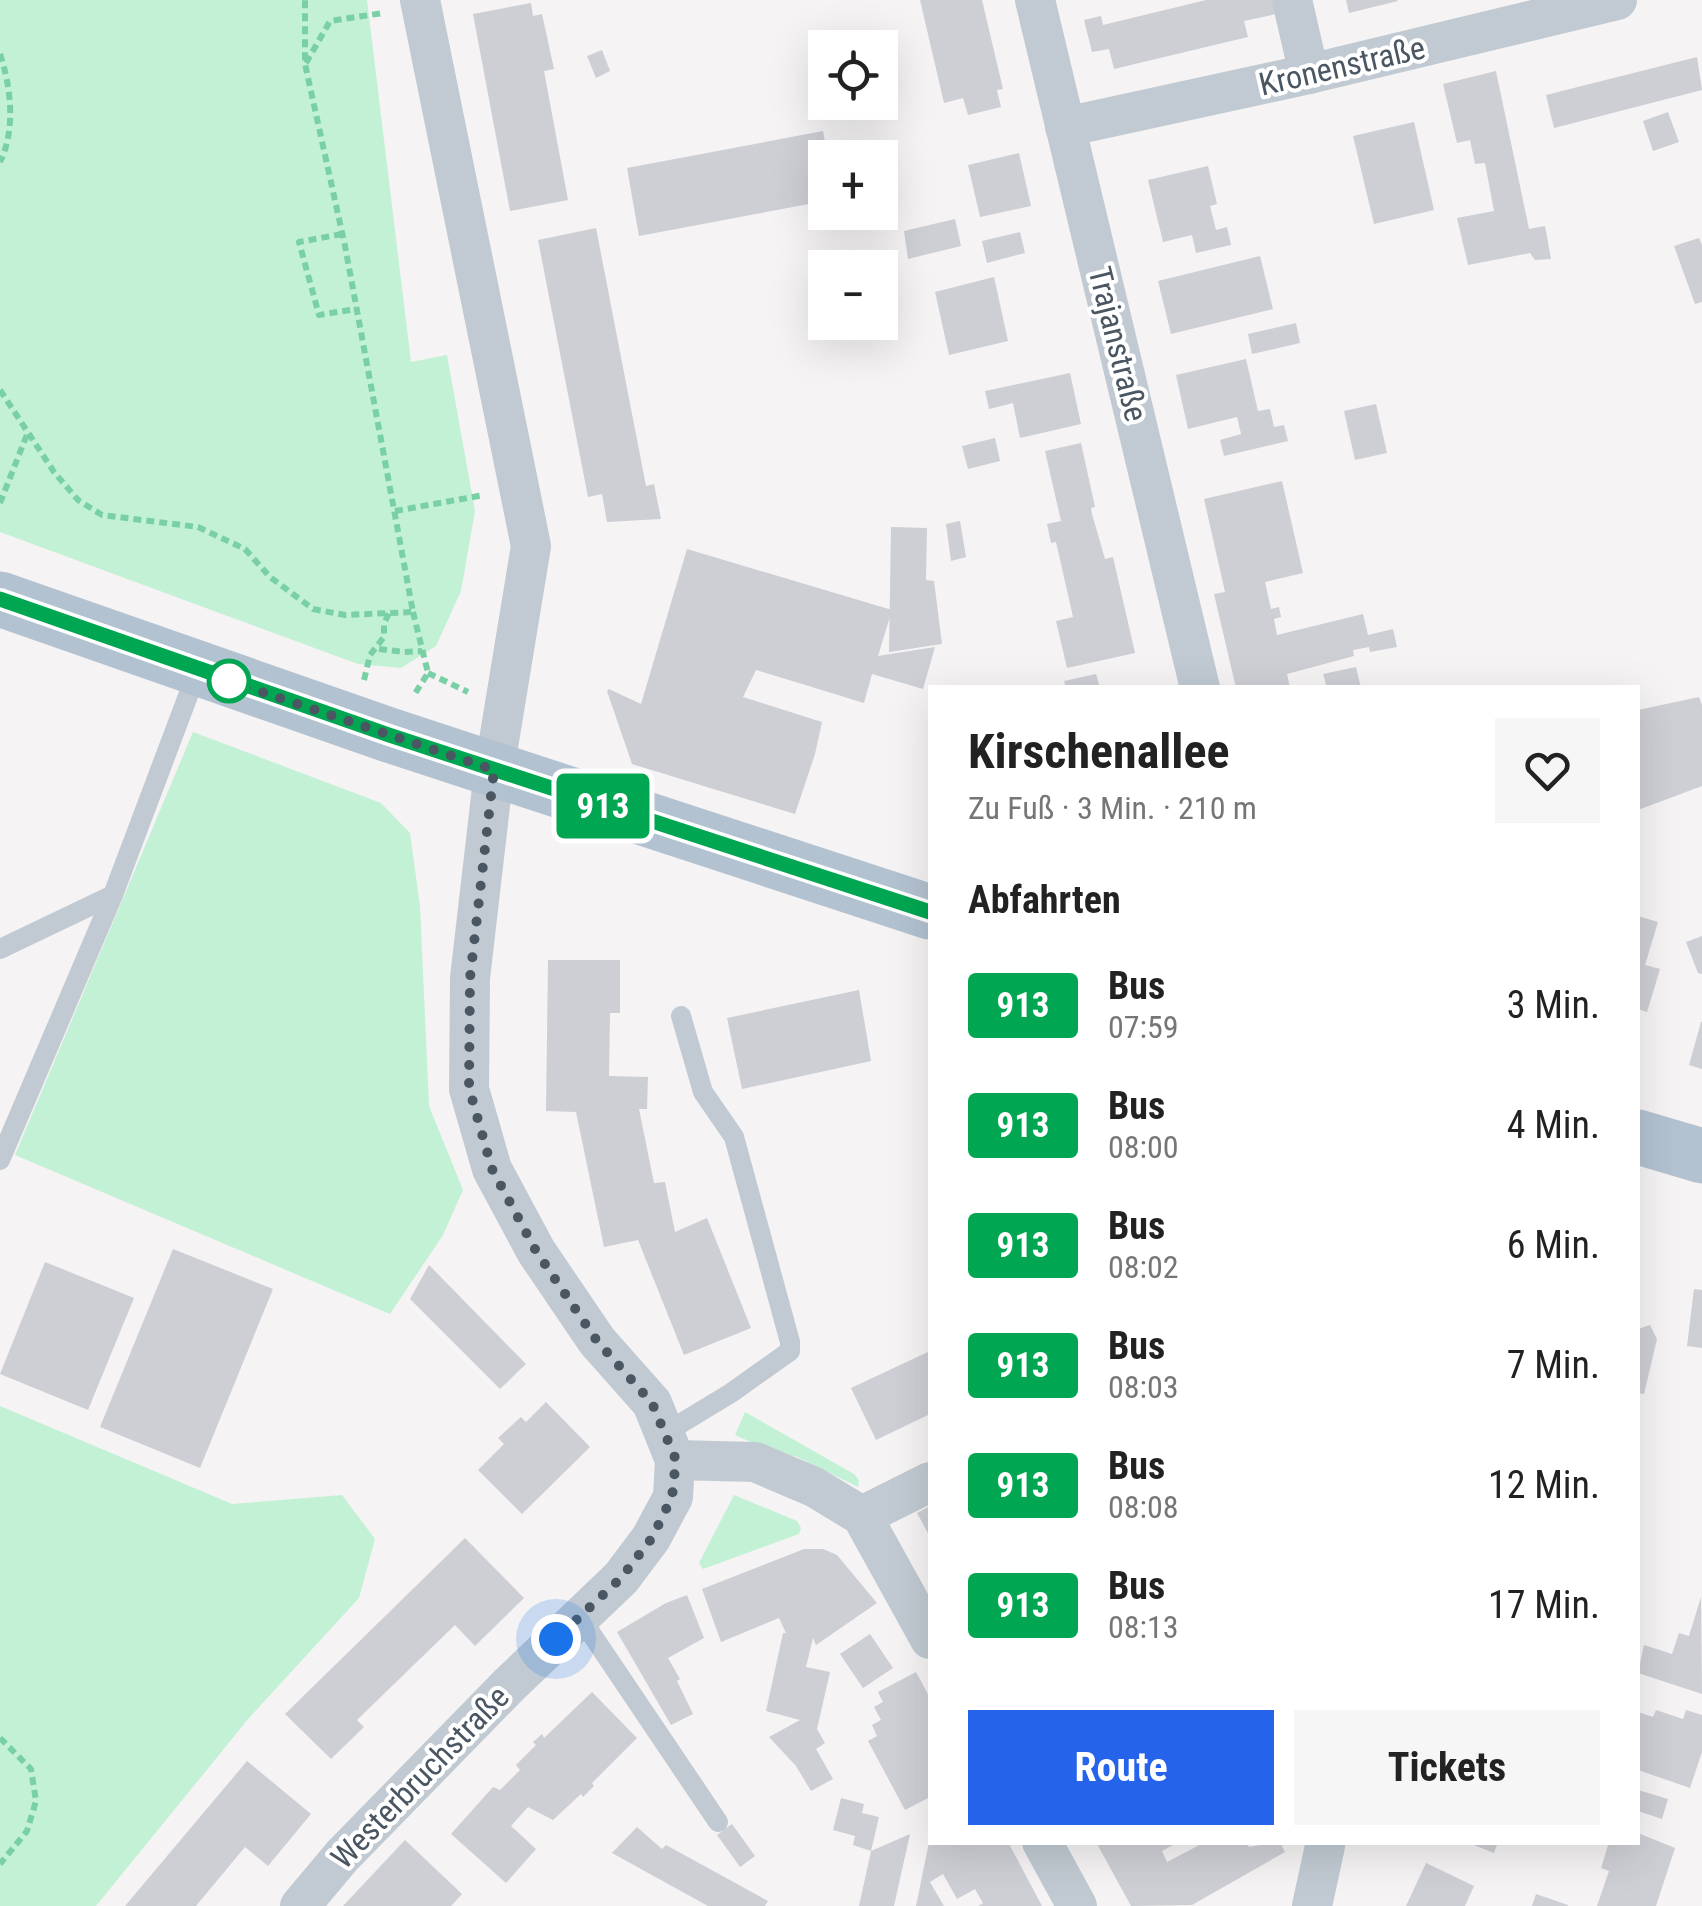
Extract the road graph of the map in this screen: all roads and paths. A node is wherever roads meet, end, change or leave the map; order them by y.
1 (304, 0) edge
2 (1035, 0) edge
3 (1292, 0) edge
4 (1617, 0) edge
5 (420, 3) edge
6 (0, 54) edge
7 (305, 64) junction
8 (1310, 74) junction
9 (1065, 127) junction
10 (0, 162) edge
11 (342, 234) junction
12 (356, 308) junction
13 (0, 390) edge
14 (28, 432) junction
15 (519, 488) junction
16 (0, 503) edge
17 (394, 511) junction
18 (0, 599) edge
19 (413, 612) junction
20 (389, 613) junction
21 (378, 648) junction
22 (422, 650) junction
23 (198, 670) junction
24 (1199, 685) edge
25 (370, 729) junction
26 (494, 770) junction
27 (113, 895) junction
28 (928, 911) edge
29 (0, 949) edge
30 (681, 1016) dead end
31 (1640, 1137) edge
32 (1702, 1156) edge
33 (0, 1160) edge
34 (670, 1446) junction
35 (928, 1483) edge
36 (862, 1516) junction
37 (580, 1616) junction
38 (928, 1636) edge
39 (0, 1738) edge
40 (718, 1822) dead end
41 (1044, 1845) edge
42 (1325, 1846) dead end
43 (0, 1864) edge
44 (300, 1906) edge
45 (1077, 1906) edge
46 (1312, 1906) edge

1 - 7 path
2 - 9 street, Trajanstraße
3 - 8 street
4 - 8 street, Kronenstraße
5 - 7 path
5 - 15 street
6 - 10 path
7 - 11 path
8 - 9 street, Kronenstraße
9 - 24 street, Trajanstraße
11 - 12 path
11 - 12 path
12 - 17 path
13 - 14 path
14 - 16 path
14 - 20 path
15 - 17 path
15 - 26 street
17 - 19 path
18 - 23 main road
19 - 20 path
19 - 22 path
20 - 21 path
21 - 22 path
21 - 25 path
22 - 25 path
23 - 25 main road
23 - 27 lane
25 - 26 main road
26 - 28 main road
26 - 34 street
27 - 29 lane
27 - 33 lane
30 - 34 lane
31 - 32 main road
34 - 36 street
34 - 37 street, Westerbruchstraße
35 - 36 street
36 - 38 street
37 - 40 lane
37 - 44 street, Westerbruchstraße
39 - 43 path
41 - 45 street
42 - 46 street

